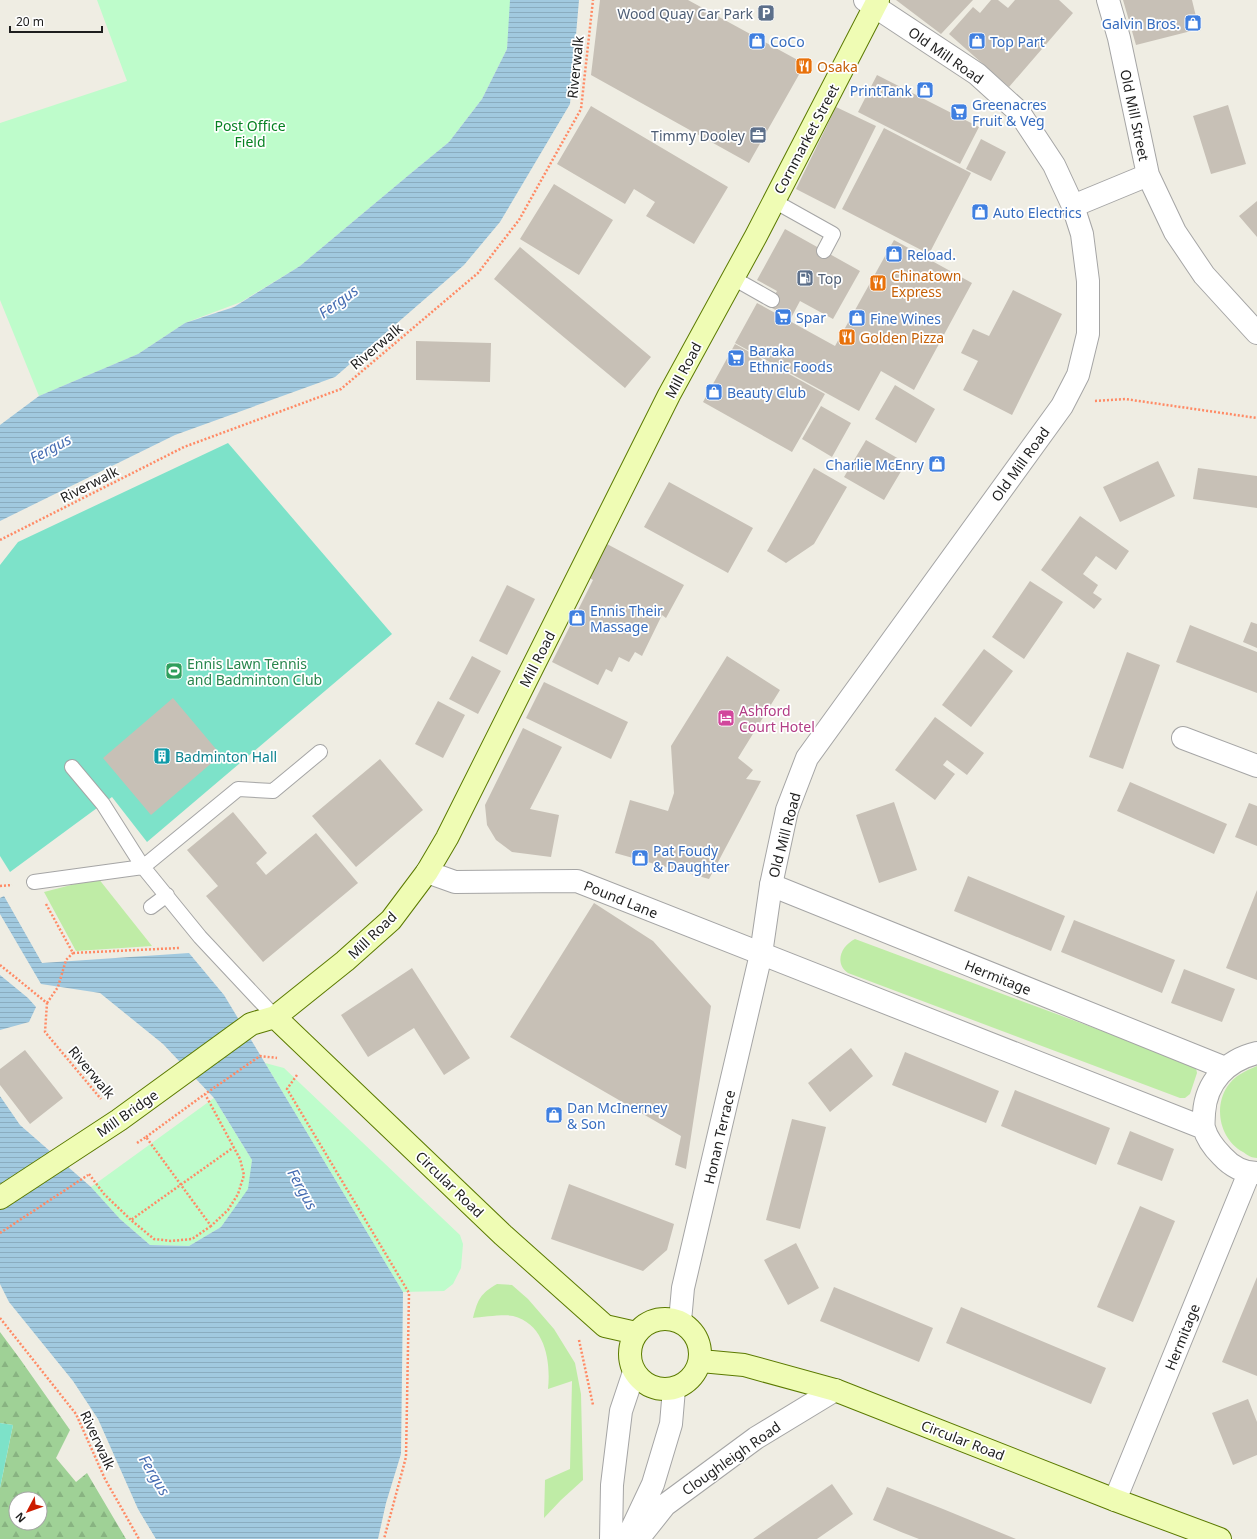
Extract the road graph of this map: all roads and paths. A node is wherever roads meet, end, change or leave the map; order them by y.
1 (593, 0) edge
2 (1108, 0) edge
3 (873, 2) edge
4 (1148, 175) junction
5 (774, 201) junction
6 (1073, 206) junction
7 (756, 236) joint
8 (824, 251) dead end
9 (733, 278) junction
10 (772, 300) dead end
11 (1257, 333) edge
12 (1062, 406) junction
13 (1257, 418) edge
14 (0, 540) edge
15 (1183, 738) dead end
16 (320, 752) dead end
17 (1257, 766) edge
18 (72, 767) dead end
19 (143, 867) junction
20 (427, 872) junction
21 (34, 882) joint
22 (770, 885) junction
23 (167, 895) junction
24 (151, 907) dead end
25 (200, 937) junction
26 (73, 954) junction
27 (761, 954) junction
28 (0, 965) edge
29 (47, 1003) junction
30 (275, 1017) junction
31 (251, 1024) joint
32 (1257, 1053) edge
33 (281, 1059) dead end
34 (1225, 1068) junction
35 (300, 1071) dead end
36 (205, 1094) junction
37 (119, 1120) junction
38 (1204, 1128) junction
39 (146, 1138) junction
40 (234, 1147) junction
41 (96, 1170) dead end
42 (1253, 1173) edge
43 (89, 1174) junction
44 (180, 1184) junction
45 (0, 1198) edge
46 (131, 1220) junction
47 (211, 1226) junction
48 (0, 1233) edge
49 (0, 1318) edge
50 (680, 1321) junction
51 (636, 1334) junction
52 (579, 1337) dead end
53 (701, 1360) junction
54 (634, 1372) junction
55 (674, 1389) junction
56 (834, 1390) junction
57 (594, 1407) dead end
58 (1115, 1500) junction
59 (139, 1539) edge
60 (384, 1539) edge
61 (611, 1539) edge
62 (627, 1539) edge
63 (638, 1539) edge
64 (1220, 1539) edge

1 - 14 path, Riverwalk
2 - 4 street, Old Mill Street
3 - 5 main road, Cornmarket Street
3 - 6 street, Old Mill Road
4 - 6 street, Old Mill Street
4 - 11 street
5 - 7 main road, Cornmarket Street
5 - 8 lane
6 - 12 street, Old Mill Road
7 - 9 main road, Mill Road
9 - 10 lane
9 - 20 main road, Mill Road
12 - 13 path
12 - 22 street, Old Mill Road
15 - 17 street
16 - 19 lane
18 - 19 lane
19 - 21 lane
19 - 23 lane
20 - 27 street, Pound Lane
20 - 30 main road, Mill Road
21 - 26 path
22 - 27 street, Old Mill Road
22 - 34 street, Hermitage
23 - 24 lane
23 - 25 lane
25 - 26 path
25 - 30 lane
26 - 29 path
27 - 38 street
27 - 50 street, Honan Terrace
28 - 29 path
29 - 37 path, Riverwalk
30 - 31 main road, Mill Road
30 - 51 main road, Circular Road
31 - 37 main road, Mill Bridge
32 - 34 street, Hermitage
33 - 36 path
34 - 38 street, Hermitage
35 - 60 path
36 - 39 path
36 - 40 path
37 - 39 path, Riverwalk
37 - 45 main road, Mill Bridge
38 - 42 street, Hermitage
39 - 44 path
40 - 44 path
40 - 47 path
41 - 43 path
42 - 58 street, Hermitage
43 - 46 path
43 - 48 path
44 - 46 path
44 - 47 path
46 - 47 path
49 - 59 path, Riverwalk
50 - 51 main road
50 - 53 main road
51 - 54 main road
52 - 57 path
53 - 55 main road
53 - 56 main road, Circular Road
54 - 55 main road
54 - 61 street
55 - 62 street
56 - 58 main road, Circular Road
56 - 63 street, Cloughleigh Road
58 - 64 main road, Circular Road

